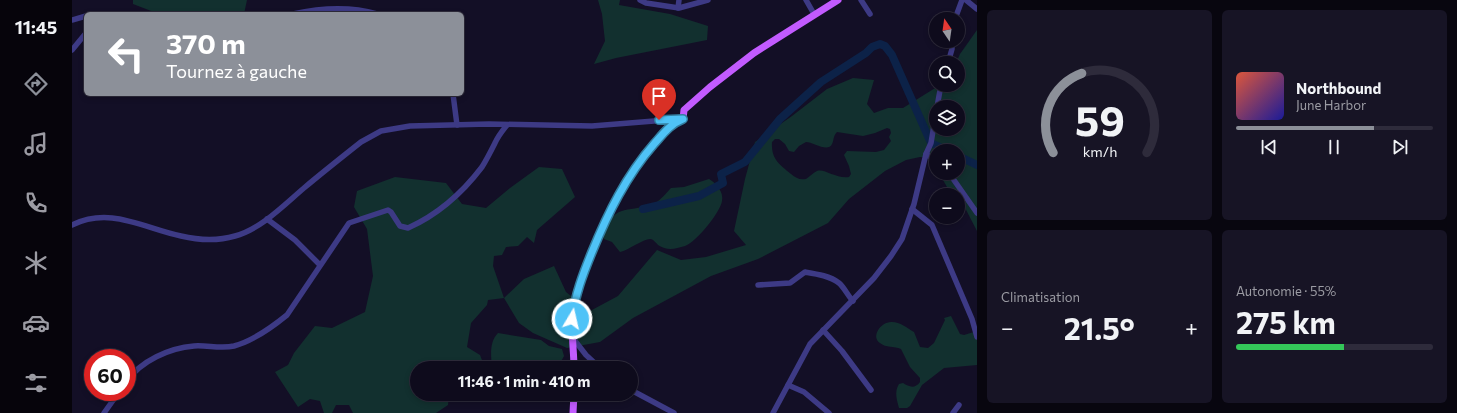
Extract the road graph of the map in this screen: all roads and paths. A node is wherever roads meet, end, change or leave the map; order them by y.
1 (640, 0) edge
2 (679, 0) edge
3 (708, 0) edge
4 (806, 0) edge
5 (838, 0) edge
6 (861, 0) edge
7 (962, 0) edge
8 (966, 0) edge
9 (678, 8) junction
10 (977, 10) edge
11 (310, 12) edge
12 (368, 12) edge
13 (958, 12) edge
14 (814, 14) junction
15 (870, 14) dead end
16 (84, 17) edge
17 (72, 20) edge
18 (84, 35) edge
19 (72, 50) edge
20 (453, 96) edge
21 (683, 119) junction
22 (507, 124) junction
23 (456, 125) junction
24 (932, 136) edge
25 (926, 154) junction
26 (929, 156) edge
27 (954, 180) edge
28 (912, 209) junction
29 (977, 213) edge
30 (267, 219) junction
31 (72, 225) edge
32 (320, 265) junction
33 (758, 285) dead end
34 (853, 301) junction
35 (823, 330) junction
36 (572, 337) junction
37 (977, 337) edge
38 (574, 361) edge
39 (592, 361) edge
40 (136, 371) edge
41 (788, 385) junction
42 (871, 390) dead end
43 (638, 394) edge
44 (113, 401) edge
45 (574, 401) edge
46 (959, 405) dead end
47 (104, 413) edge
48 (573, 413) edge
49 (674, 413) edge
50 (773, 413) edge
51 (829, 413) edge
52 (953, 413) edge

1 - 9 street
2 - 9 street
3 - 9 street
4 - 14 street
5 - 14 main road
6 - 15 street
7 - 13 street
8 - 10 street
11 - 12 street
14 - 21 main road
16 - 17 street
18 - 19 street
20 - 23 street
21 - 22 street
21 - 36 main road
22 - 23 street
22 - 32 street
23 - 30 street
24 - 25 street
25 - 26 street
25 - 28 street
27 - 29 street
28 - 34 street
28 - 37 street
30 - 31 street
30 - 32 street
32 - 40 street
33 - 34 street
34 - 35 street
35 - 41 street
35 - 42 street
36 - 38 main road
36 - 39 street
41 - 50 street
41 - 51 street
43 - 49 street
44 - 47 street
45 - 48 main road
46 - 52 street

